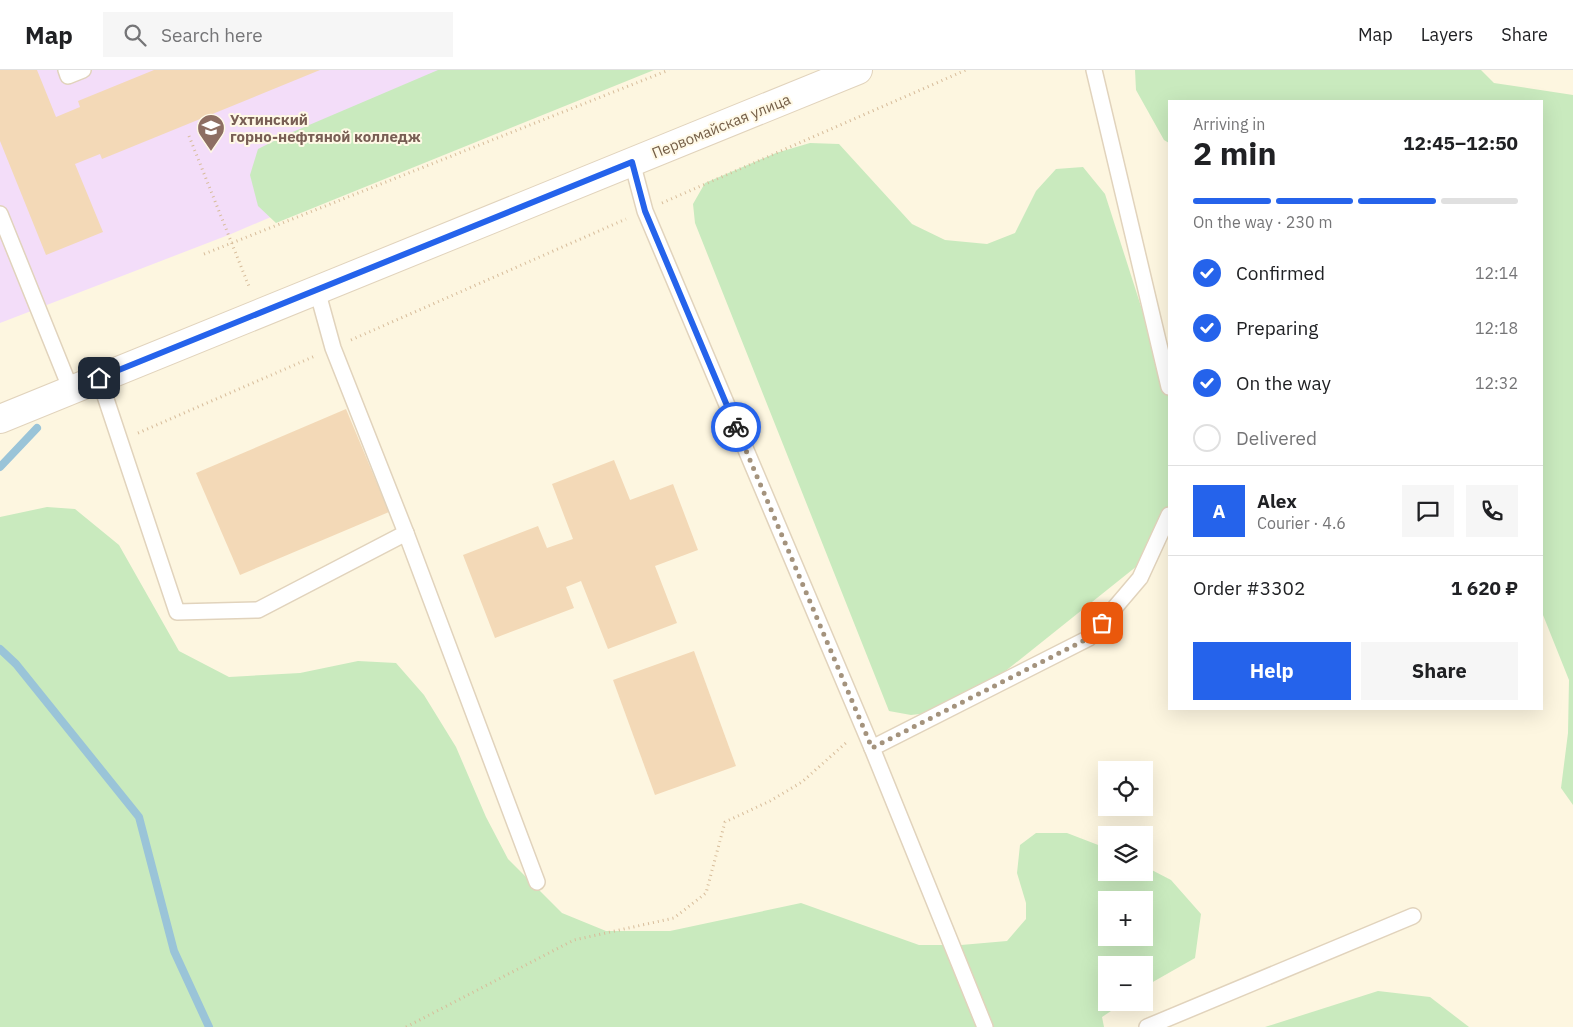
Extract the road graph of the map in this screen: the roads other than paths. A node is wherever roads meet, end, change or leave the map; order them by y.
1 (66, 70) edge
2 (83, 70) edge
3 (858, 70) edge
4 (1094, 70) edge
5 (632, 162) junction
6 (0, 214) edge
7 (317, 290) junction
8 (99, 378) junction
9 (1168, 383) edge
10 (71, 390) junction
11 (0, 419) edge
12 (1168, 517) edge
13 (406, 533) junction
14 (872, 748) junction
15 (537, 882) dead end
16 (1413, 916) dead end
17 (985, 1027) edge
18 (1146, 1027) edge

1 - 2 lane
3 - 5 street, Первомайская улица
4 - 9 lane
5 - 7 street, Первомайская улица
5 - 14 lane
6 - 10 lane
7 - 8 street, Первомайская улица
7 - 13 lane
8 - 10 street, Первомайская улица
8 - 13 lane
10 - 11 street, Первомайская улица
12 - 14 lane
13 - 15 lane
14 - 17 lane
16 - 18 lane

